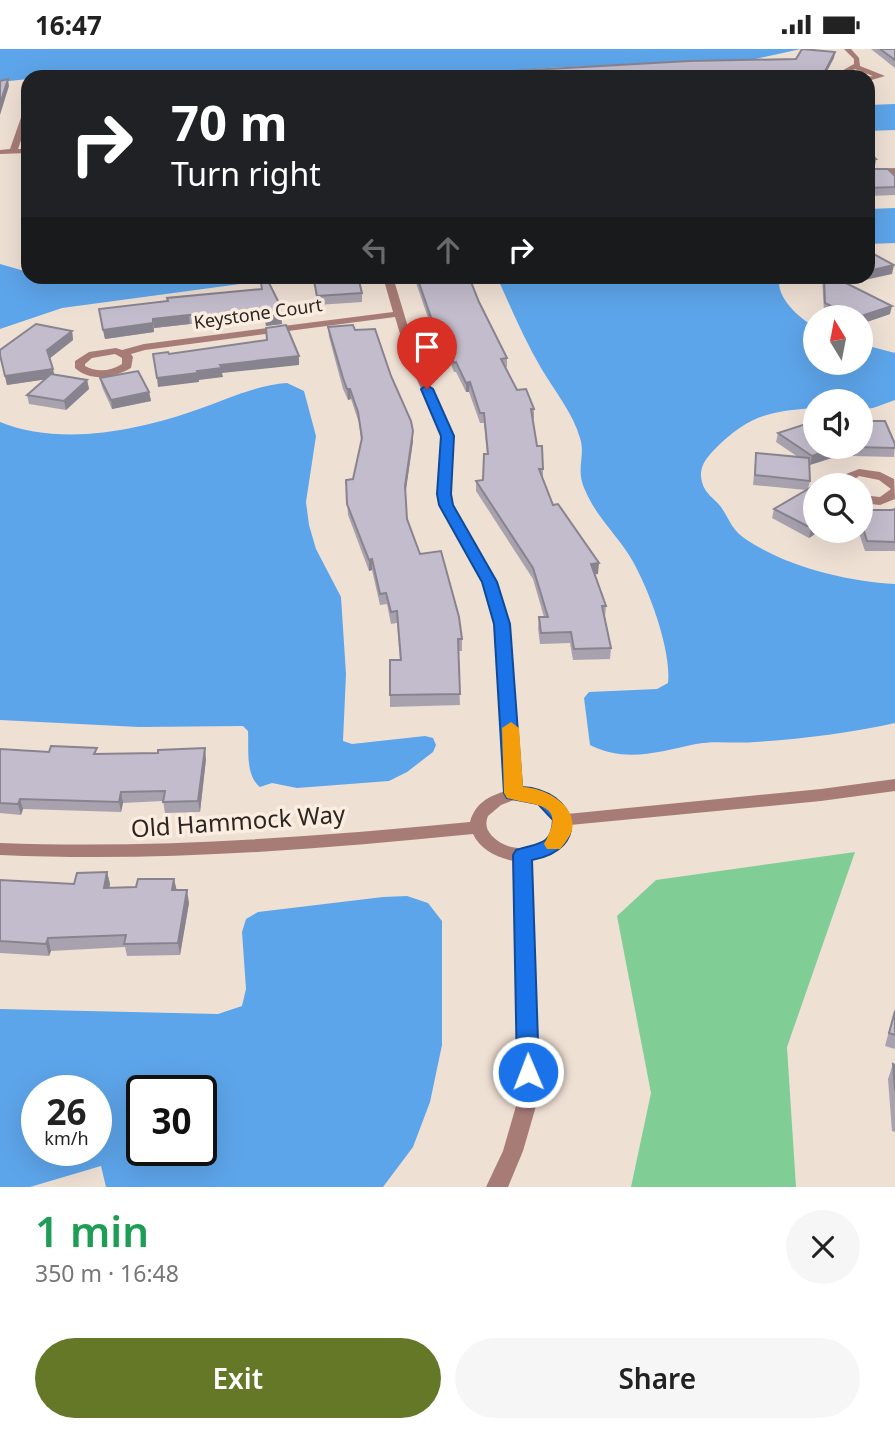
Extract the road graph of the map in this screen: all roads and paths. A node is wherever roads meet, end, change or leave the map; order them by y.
1 (848, 49) edge
2 (856, 67) junction
3 (850, 70) edge
4 (864, 70) edge
5 (21, 129) edge
6 (21, 151) edge
7 (0, 152) edge
8 (13, 152) junction
9 (895, 171) edge
10 (875, 172) edge
11 (390, 284) edge
12 (398, 314) junction
13 (124, 353) dead end
14 (873, 474) edge
15 (895, 490) edge
16 (873, 500) edge
17 (895, 785) edge
18 (514, 793) junction
19 (562, 820) junction
20 (478, 827) junction
21 (0, 849) edge
22 (522, 855) junction
23 (497, 1187) edge

1 - 2 street
2 - 3 street
2 - 4 street
5 - 8 street
6 - 8 street
7 - 8 street
9 - 10 street
11 - 12 street
12 - 13 street, Keystone Court
12 - 18 street
14 - 15 street
15 - 16 street
17 - 19 street
18 - 19 street
18 - 20 street
19 - 22 street
20 - 21 street, Old Hammock Way
20 - 22 street
22 - 23 street

